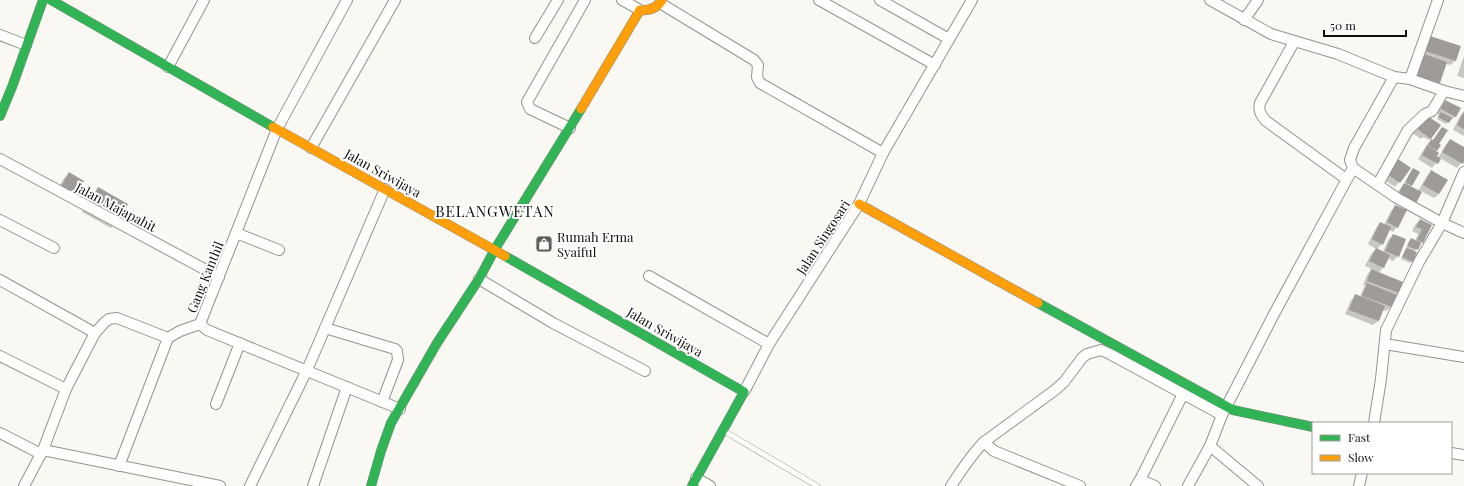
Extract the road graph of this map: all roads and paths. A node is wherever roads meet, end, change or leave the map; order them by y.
1 (43, 0) edge
2 (51, 0) edge
3 (204, 0) edge
4 (347, 0) edge
5 (395, 0) edge
6 (558, 0) edge
7 (585, 0) edge
8 (622, 0) edge
9 (818, 0) edge
10 (880, 0) edge
11 (972, 0) edge
12 (1210, 0) edge
13 (1258, 0) edge
14 (1438, 0) edge
15 (661, 2) edge
16 (640, 10) junction
17 (1244, 20) junction
18 (0, 35) edge
19 (535, 38) dead end
20 (949, 39) junction
21 (1294, 42) junction
22 (26, 45) junction
23 (935, 65) junction
24 (168, 67) junction
25 (1394, 77) junction
26 (1410, 79) junction
27 (1444, 91) junction
28 (1464, 96) edge
29 (0, 116) edge
30 (570, 128) junction
31 (278, 129) junction
32 (312, 148) junction
33 (883, 153) junction
34 (0, 159) edge
35 (1353, 168) junction
36 (1464, 172) edge
37 (1346, 179) junction
38 (1378, 184) junction
39 (385, 189) junction
40 (859, 204) junction
41 (0, 220) edge
42 (1442, 223) junction
43 (236, 233) junction
44 (1464, 233) edge
45 (54, 248) dead end
46 (495, 249) junction
47 (279, 250) dead end
48 (649, 276) dead end
49 (219, 278) junction
50 (479, 279) junction
51 (0, 280) edge
52 (200, 324) junction
53 (325, 328) junction
54 (95, 333) junction
55 (168, 338) junction
56 (240, 343) junction
57 (769, 344) junction
58 (1385, 344) junction
59 (0, 356) edge
60 (1464, 357) edge
61 (307, 370) junction
62 (645, 371) dead end
63 (347, 387) junction
64 (66, 389) junction
65 (744, 392) junction
66 (1183, 394) junction
67 (382, 402) junction
68 (216, 404) dead end
69 (1227, 406) junction
70 (400, 409) junction
71 (1222, 415) junction
72 (1374, 422) edge
73 (1312, 428) edge
74 (723, 430) junction
75 (0, 433) edge
76 (984, 442) junction
77 (1210, 446) junction
78 (42, 452) junction
79 (1452, 453) edge
80 (1464, 455) edge
81 (119, 466) junction
82 (1362, 474) edge
83 (694, 482) edge
84 (1138, 483) edge
85 (28, 484) edge
86 (1077, 485) edge
87 (220, 486) edge
88 (250, 486) edge
89 (313, 486) edge
90 (371, 486) edge
91 (710, 486) edge
92 (817, 486) edge
93 (951, 486) edge
94 (1155, 486) edge
95 (1188, 486) edge
96 (1258, 486) edge
97 (1359, 486) edge

1 - 22 street
2 - 24 street, Jalan Sriwijaya
3 - 24 street
4 - 31 street, Gang Kanthil
5 - 32 street
6 - 19 street
7 - 30 street
8 - 16 street
9 - 23 street
10 - 20 street
11 - 20 street, Jalan Singosari
12 - 17 street
13 - 17 street
14 - 26 street
15 - 16 street
15 - 33 street
16 - 30 street
17 - 21 street
18 - 22 street
20 - 23 street, Jalan Singosari
21 - 25 street
21 - 37 street
22 - 29 street
23 - 33 street, Jalan Singosari
24 - 31 street, Jalan Sriwijaya
25 - 26 street
25 - 35 street
26 - 27 street
27 - 28 street
27 - 38 street
30 - 46 street
31 - 32 street, Jalan Sriwijaya
31 - 43 street, Gang Kanthil
32 - 39 street, Jalan Sriwijaya
33 - 40 street, Jalan Singosari
34 - 49 street, Jalan Majapahit
35 - 37 street
35 - 38 street
36 - 42 street
37 - 69 street
38 - 42 street
39 - 46 street, Jalan Sriwijaya
39 - 53 street
40 - 57 street, Jalan Singosari
40 - 69 street
41 - 45 street
42 - 44 street
42 - 58 street
43 - 47 street
43 - 49 street, Gang Kanthil
46 - 50 street
46 - 65 street, Jalan Sriwijaya
48 - 57 street
49 - 52 street, Gang Kanthil
50 - 62 street
50 - 70 street
51 - 54 street
52 - 55 street, Gang Kanthil
52 - 56 street
53 - 61 street
53 - 67 street
54 - 55 street
54 - 64 street
55 - 81 street
56 - 61 street
56 - 68 street
57 - 65 street, Jalan Singosari
58 - 60 street
58 - 72 street
59 - 64 street
61 - 63 street
61 - 88 street
63 - 67 street
63 - 89 street
64 - 78 street
65 - 74 street, Jalan Singosari
66 - 71 street
66 - 76 street
66 - 84 street
67 - 70 street
69 - 71 street
69 - 73 street
70 - 90 street
71 - 77 street
74 - 83 street, Jalan Singosari
74 - 92 lane
75 - 78 street
76 - 86 street
76 - 93 street
77 - 95 street
77 - 96 street
78 - 81 street
78 - 85 street
79 - 80 street
81 - 87 street
82 - 97 street
83 - 91 street
84 - 94 street

